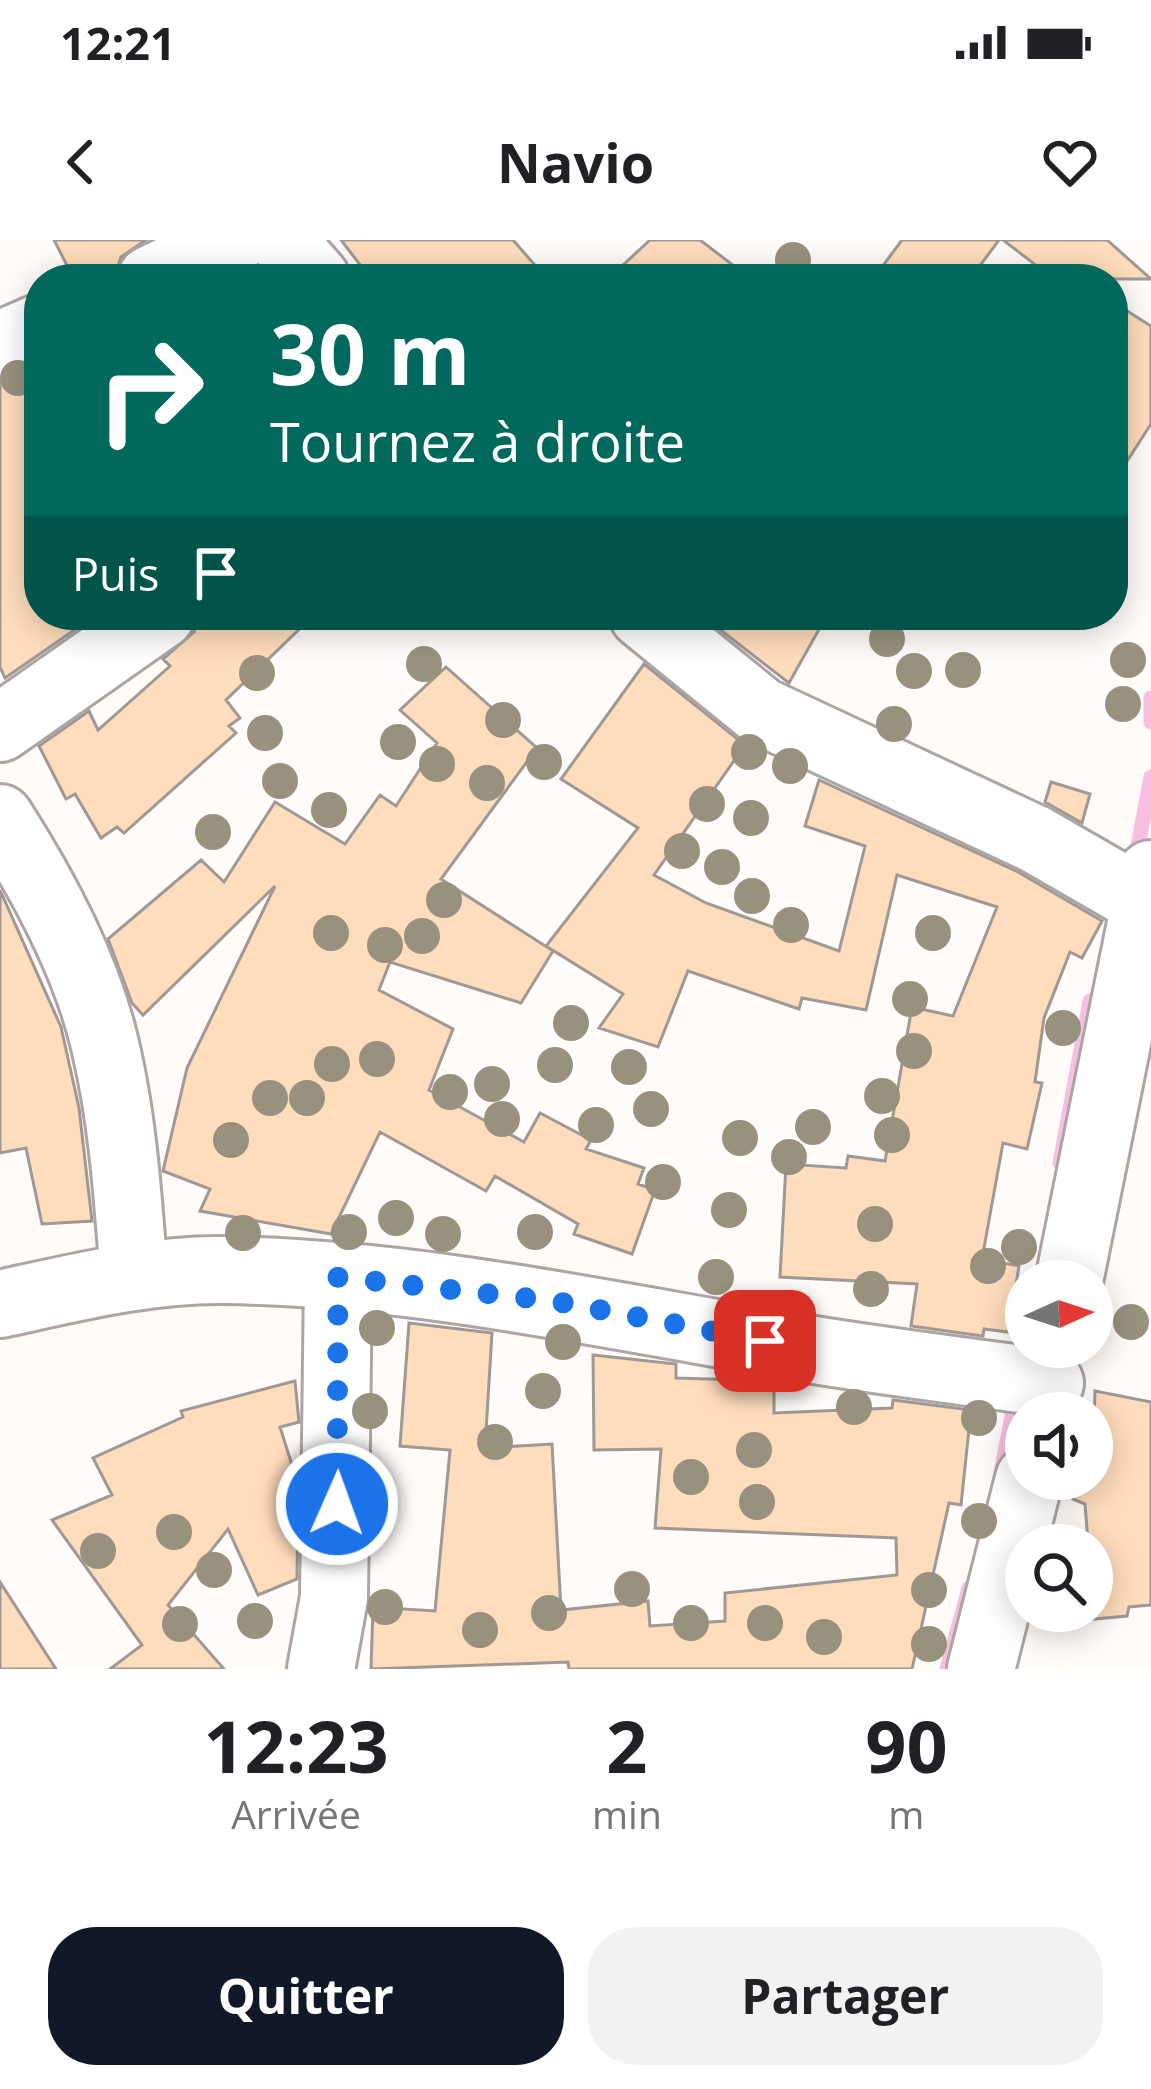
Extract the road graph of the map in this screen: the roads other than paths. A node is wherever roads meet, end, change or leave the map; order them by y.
1 (234, 240) edge
2 (281, 240) edge
3 (183, 264) edge
4 (303, 264) edge
5 (140, 630) edge
6 (661, 630) edge
7 (0, 728) edge
8 (0, 818) edge
9 (1149, 889) edge
10 (1073, 1260) edge
11 (134, 1276) junction
12 (338, 1277) junction
13 (0, 1304) edge
14 (1050, 1381) edge
15 (1024, 1500) edge
16 (320, 1669) edge
17 (981, 1669) edge

1 - 3 street
2 - 4 street
5 - 7 street
6 - 9 street
8 - 11 street
9 - 10 street
11 - 12 street
11 - 13 street
12 - 14 street
12 - 16 street
15 - 17 street

